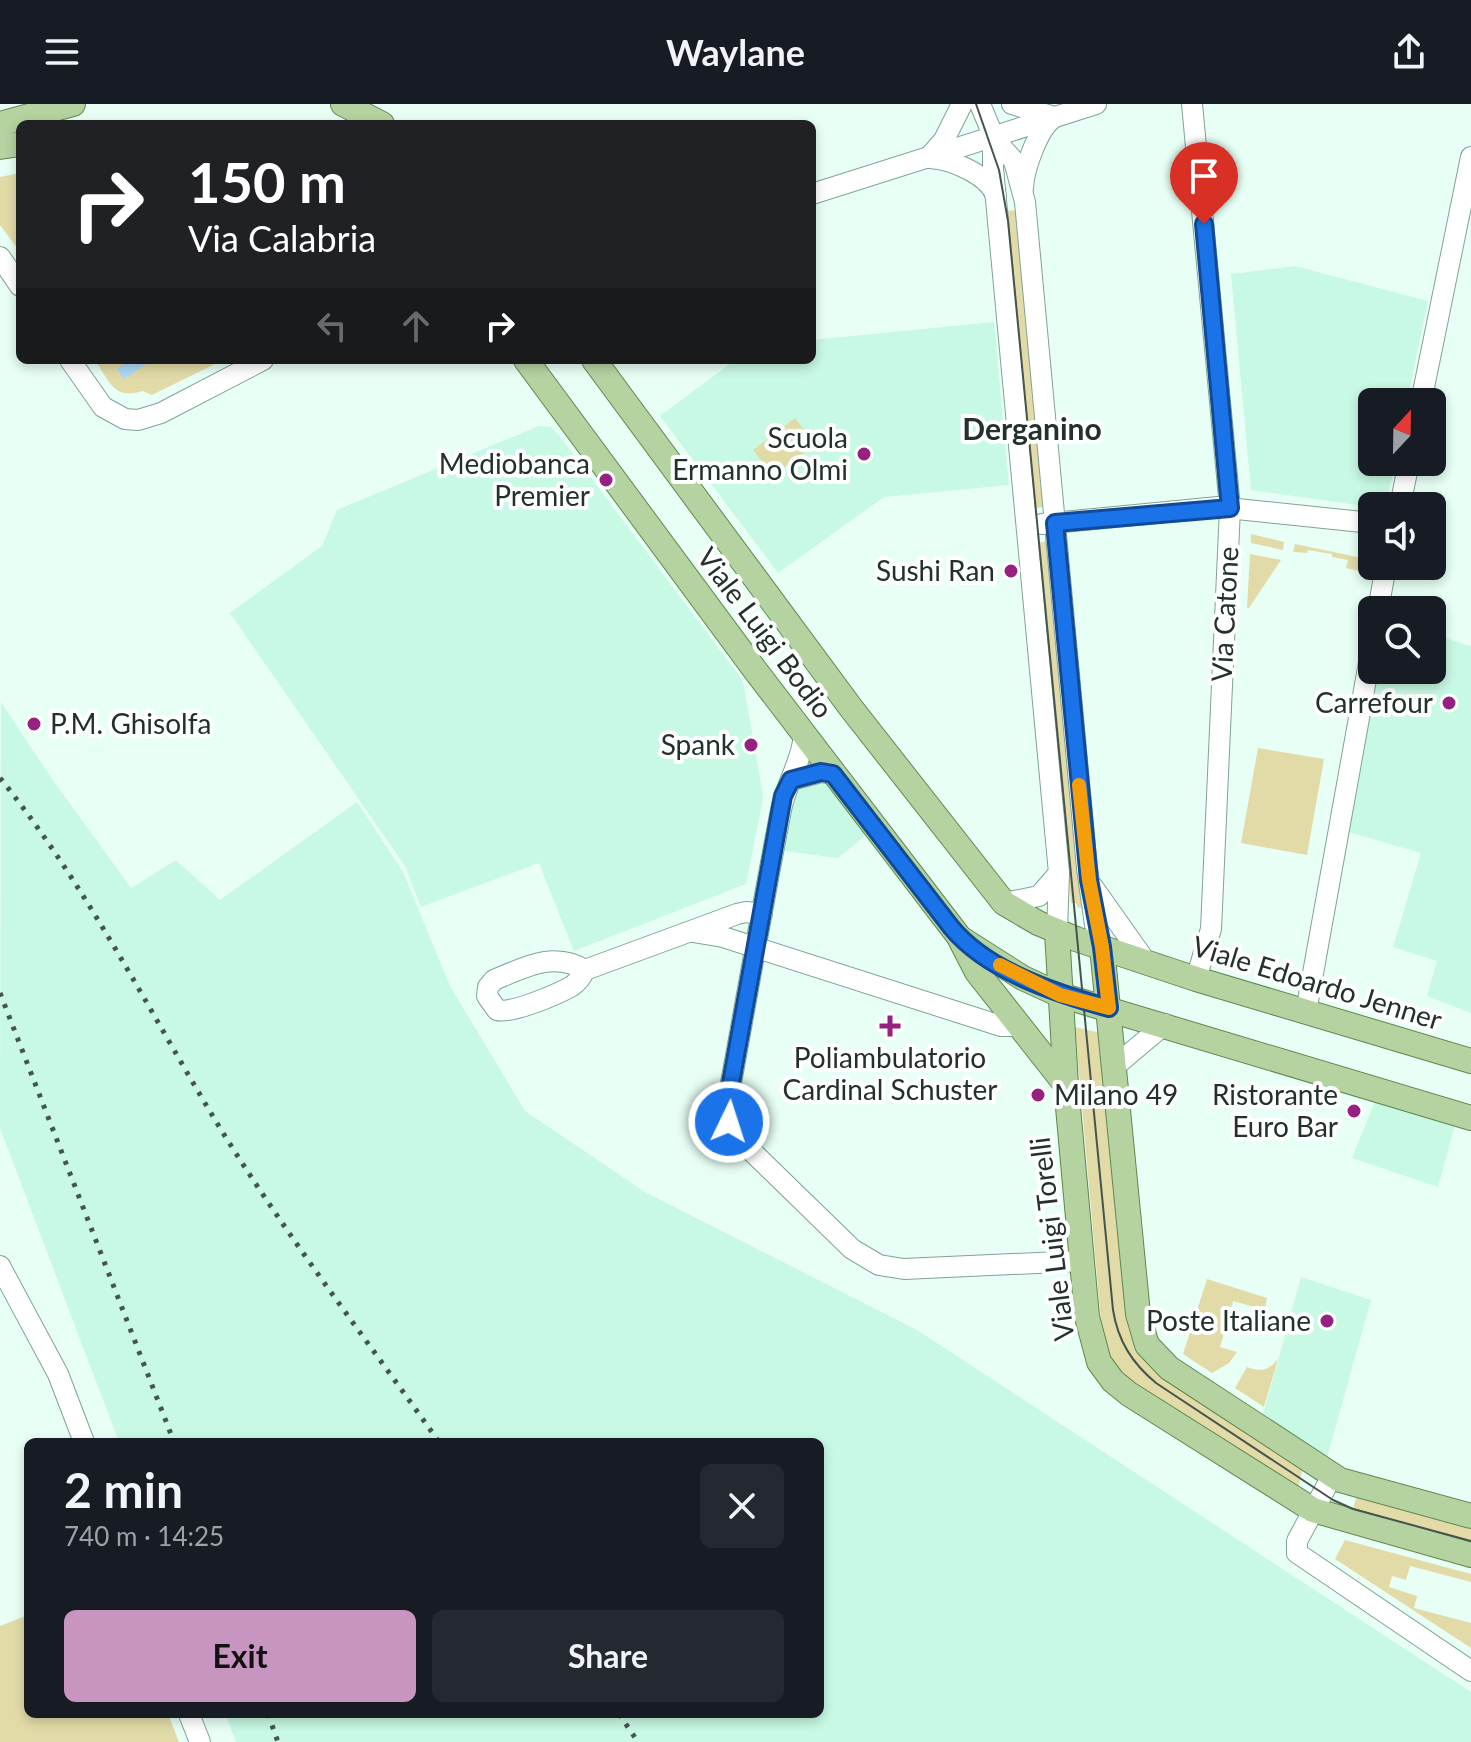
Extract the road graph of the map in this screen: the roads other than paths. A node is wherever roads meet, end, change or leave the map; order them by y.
1 (73, 104) edge
2 (343, 104) edge
3 (962, 104) edge
4 (980, 104) edge
5 (1012, 104) edge
6 (1096, 104) edge
7 (1192, 104) edge
8 (1059, 115) junction
9 (42, 120) edge
10 (374, 120) edge
11 (993, 137) junction
12 (1471, 157) edge
13 (926, 159) junction
14 (816, 193) edge
15 (996, 196) junction
16 (1024, 196) junction
17 (0, 257) edge
18 (16, 280) edge
19 (73, 364) edge
20 (255, 364) edge
21 (529, 364) edge
22 (597, 364) edge
23 (1424, 388) edge
24 (1230, 508) junction
25 (1358, 522) edge
26 (1055, 523) junction
27 (1028, 526) junction
28 (1365, 684) edge
29 (804, 735) junction
30 (833, 774) junction
31 (791, 780) junction
32 (1059, 873) junction
33 (1089, 880) junction
34 (1004, 903) junction
35 (762, 914) junction
36 (693, 932) junction
37 (1057, 932) junction
38 (960, 938) junction
39 (1102, 947) junction
40 (756, 949) junction
41 (1146, 962) junction
42 (585, 970) dead end
43 (1196, 979) junction
44 (1060, 995) junction
45 (1109, 1008) junction
46 (1306, 1012) junction
47 (1165, 1024) junction
48 (1018, 1026) junction
49 (1470, 1057) edge
50 (1115, 1066) junction
51 (1066, 1085) junction
52 (1471, 1118) edge
53 (1081, 1261) junction
54 (0, 1266) edge
55 (82, 1438) edge
56 (1332, 1476) junction
57 (1313, 1510) junction
58 (1471, 1516) edge
59 (1471, 1555) edge
60 (1471, 1671) edge
61 (191, 1718) edge
62 (200, 1742) edge

1 - 9 main road
2 - 10 main road
3 - 13 street
4 - 11 street
5 - 8 street
6 - 8 street
7 - 24 street, Via Catone
8 - 11 street
8 - 16 street
11 - 13 street
11 - 15 street
11 - 16 street
12 - 23 street
13 - 14 street
13 - 15 street
15 - 27 street
16 - 26 street
17 - 18 street
19 - 20 street
21 - 29 main road, Viale Luigi Bodio
22 - 34 main road, Viale Luigi Bodio
24 - 25 street
24 - 26 street
24 - 43 street, Via Catone
26 - 27 street
26 - 33 street
27 - 32 street
28 - 46 street
29 - 30 main road, Viale Luigi Bodio
29 - 31 street
30 - 31 street
30 - 38 main road, Viale Luigi Bodio
31 - 35 street
32 - 34 street
32 - 37 street
33 - 39 street
33 - 41 street
34 - 37 main road, Viale Edoardo Jenner
35 - 36 street
35 - 40 street
36 - 40 street
36 - 42 street
37 - 39 main road, Viale Edoardo Jenner
37 - 44 main road, Viale Luigi Torelli
38 - 44 main road
38 - 48 main road
39 - 41 main road, Viale Edoardo Jenner
39 - 45 main road
40 - 48 street
40 - 53 street
41 - 43 main road, Viale Edoardo Jenner
43 - 46 main road, Viale Edoardo Jenner
44 - 45 main road
44 - 51 main road, Viale Luigi Torelli
45 - 47 main road
45 - 50 main road
46 - 49 main road, Viale Edoardo Jenner
47 - 50 street
47 - 52 main road
48 - 51 main road
50 - 56 main road
51 - 53 main road, Viale Luigi Torelli
53 - 57 main road, Viale Luigi Torelli
54 - 55 street
56 - 57 street
56 - 58 main road
57 - 59 main road
57 - 60 street
61 - 62 street

